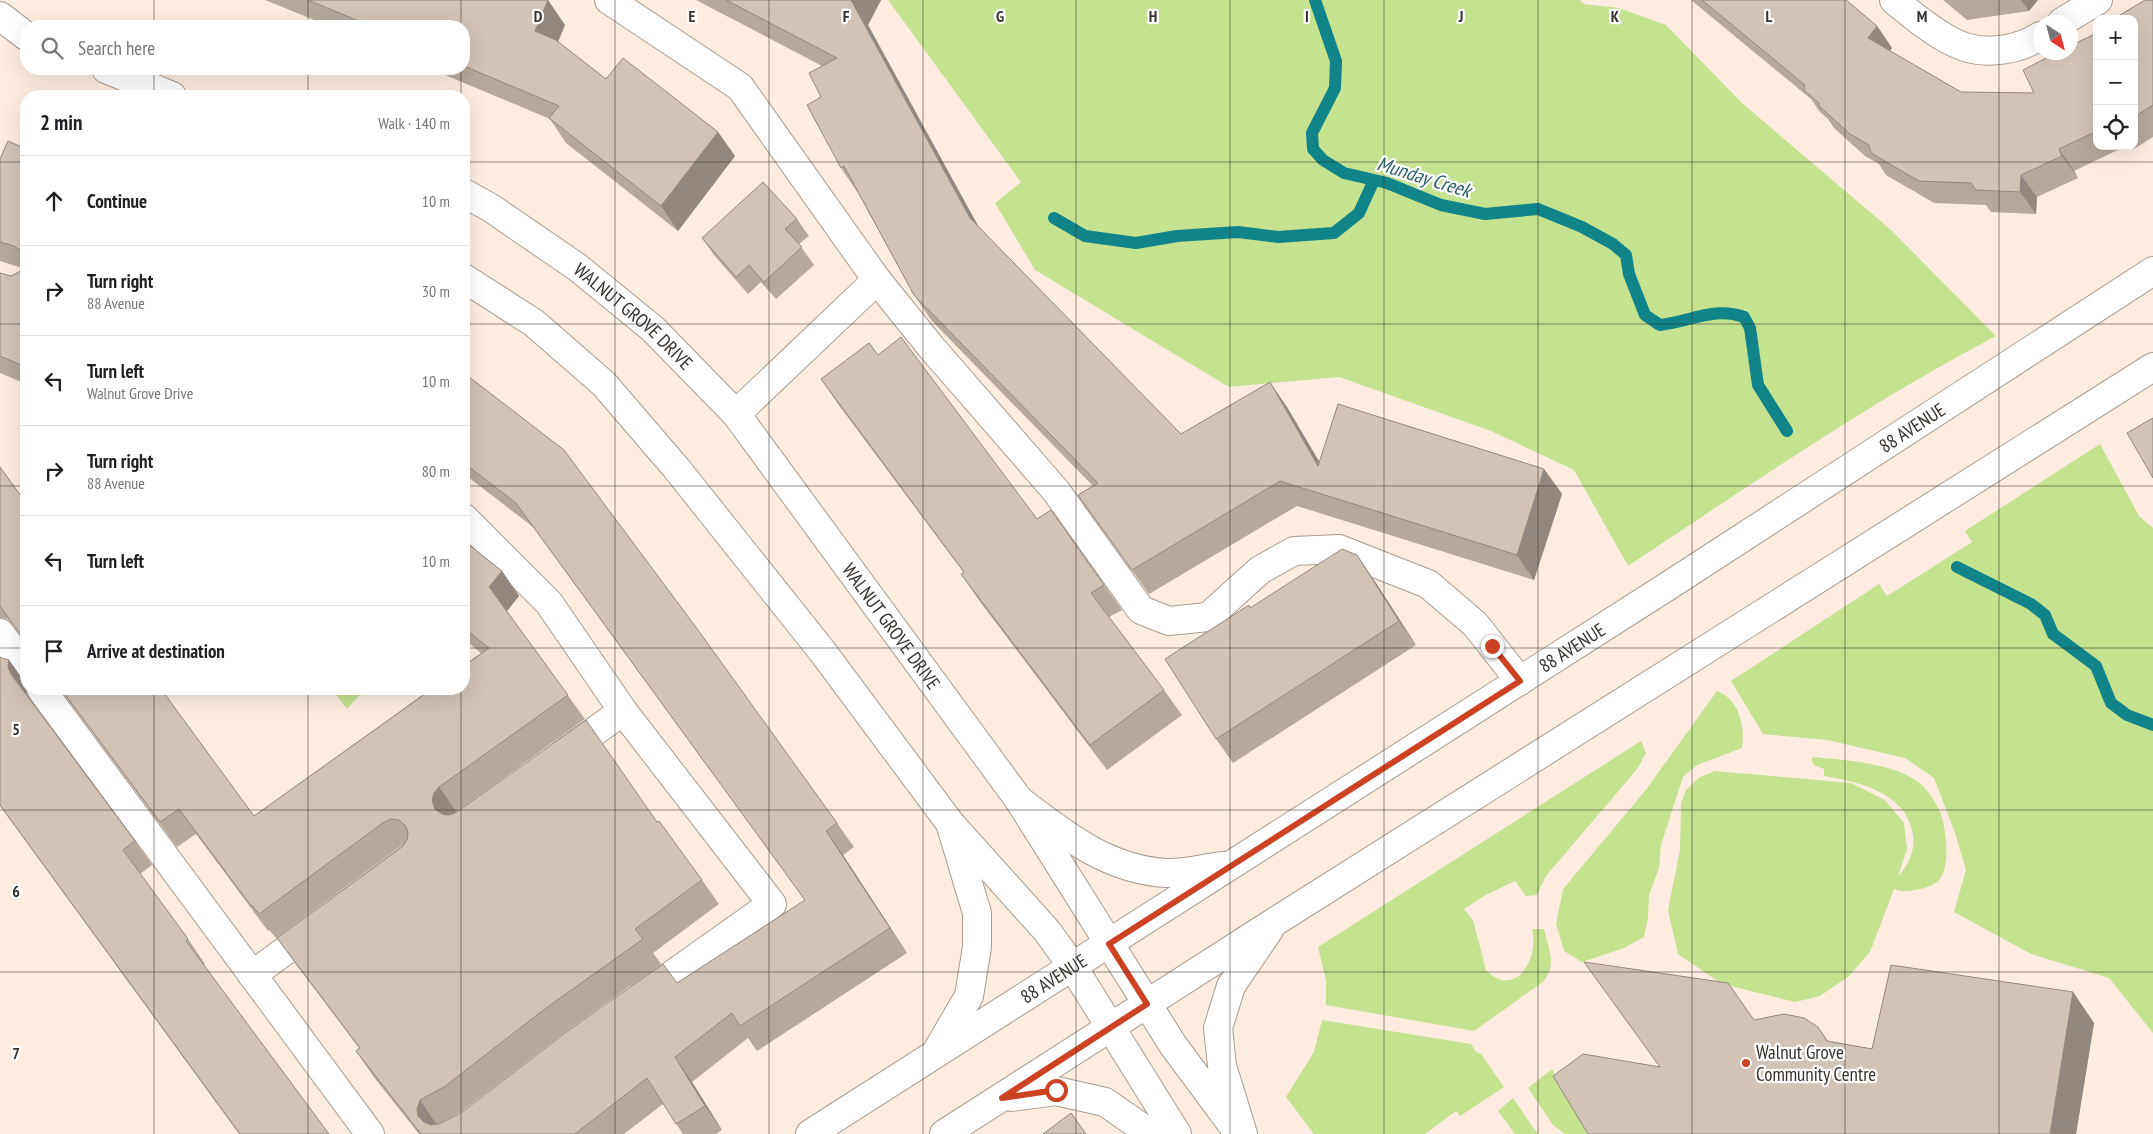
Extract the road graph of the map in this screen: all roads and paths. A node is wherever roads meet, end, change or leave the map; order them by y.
1 (5, 0) edge
2 (609, 0) edge
3 (1894, 0) edge
4 (2098, 0) edge
5 (0, 7) edge
6 (2073, 15) edge
7 (0, 16) edge
8 (20, 31) edge
9 (2033, 41) edge
10 (121, 75) edge
11 (157, 90) edge
12 (470, 196) edge
13 (2153, 271) edge
14 (877, 280) junction
15 (470, 282) edge
16 (2153, 366) edge
17 (736, 414) junction
18 (470, 524) edge
19 (0, 633) edge
20 (20, 661) edge
21 (1520, 681) junction
22 (45, 695) edge
23 (623, 711) junction
24 (544, 768) edge
25 (1019, 800) junction
26 (950, 823) junction
27 (1232, 865) junction
28 (331, 917) edge
29 (1276, 921) junction
30 (1109, 944) junction
31 (1073, 966) junction
32 (252, 975) junction
33 (1147, 1004) junction
34 (621, 1011) edge
35 (1111, 1027) junction
36 (934, 1054) junction
37 (1002, 1098) junction
38 (370, 1134) edge
39 (810, 1134) edge
40 (944, 1134) edge
41 (1151, 1134) edge
42 (1177, 1134) edge
43 (1239, 1134) edge
44 (1243, 1134) edge

1 - 5 main road
2 - 14 main road
3 - 9 main road
4 - 6 main road
7 - 8 main road
10 - 11 main road
12 - 17 main road, WALNUT GROVE DRIVE
13 - 21 main road, 88 AVENUE
14 - 17 main road
14 - 21 main road
15 - 26 main road
16 - 29 main road
17 - 25 main road, WALNUT GROVE DRIVE
18 - 23 main road
19 - 20 main road
21 - 27 main road, 88 AVENUE
22 - 32 main road
23 - 24 main road
23 - 34 main road
25 - 27 main road
25 - 30 main road, WALNUT GROVE DRIVE
26 - 31 main road
26 - 36 main road
27 - 30 main road, 88 AVENUE
28 - 32 main road
29 - 33 main road
29 - 44 main road
30 - 31 main road, 88 AVENUE
30 - 33 main road, WALNUT GROVE DRIVE
31 - 35 main road
31 - 36 main road, 88 AVENUE
32 - 38 main road
33 - 35 main road
33 - 43 main road, WALNUT GROVE DRIVE
35 - 37 main road
35 - 42 main road
36 - 39 main road, 88 AVENUE
37 - 40 main road
37 - 41 main road

